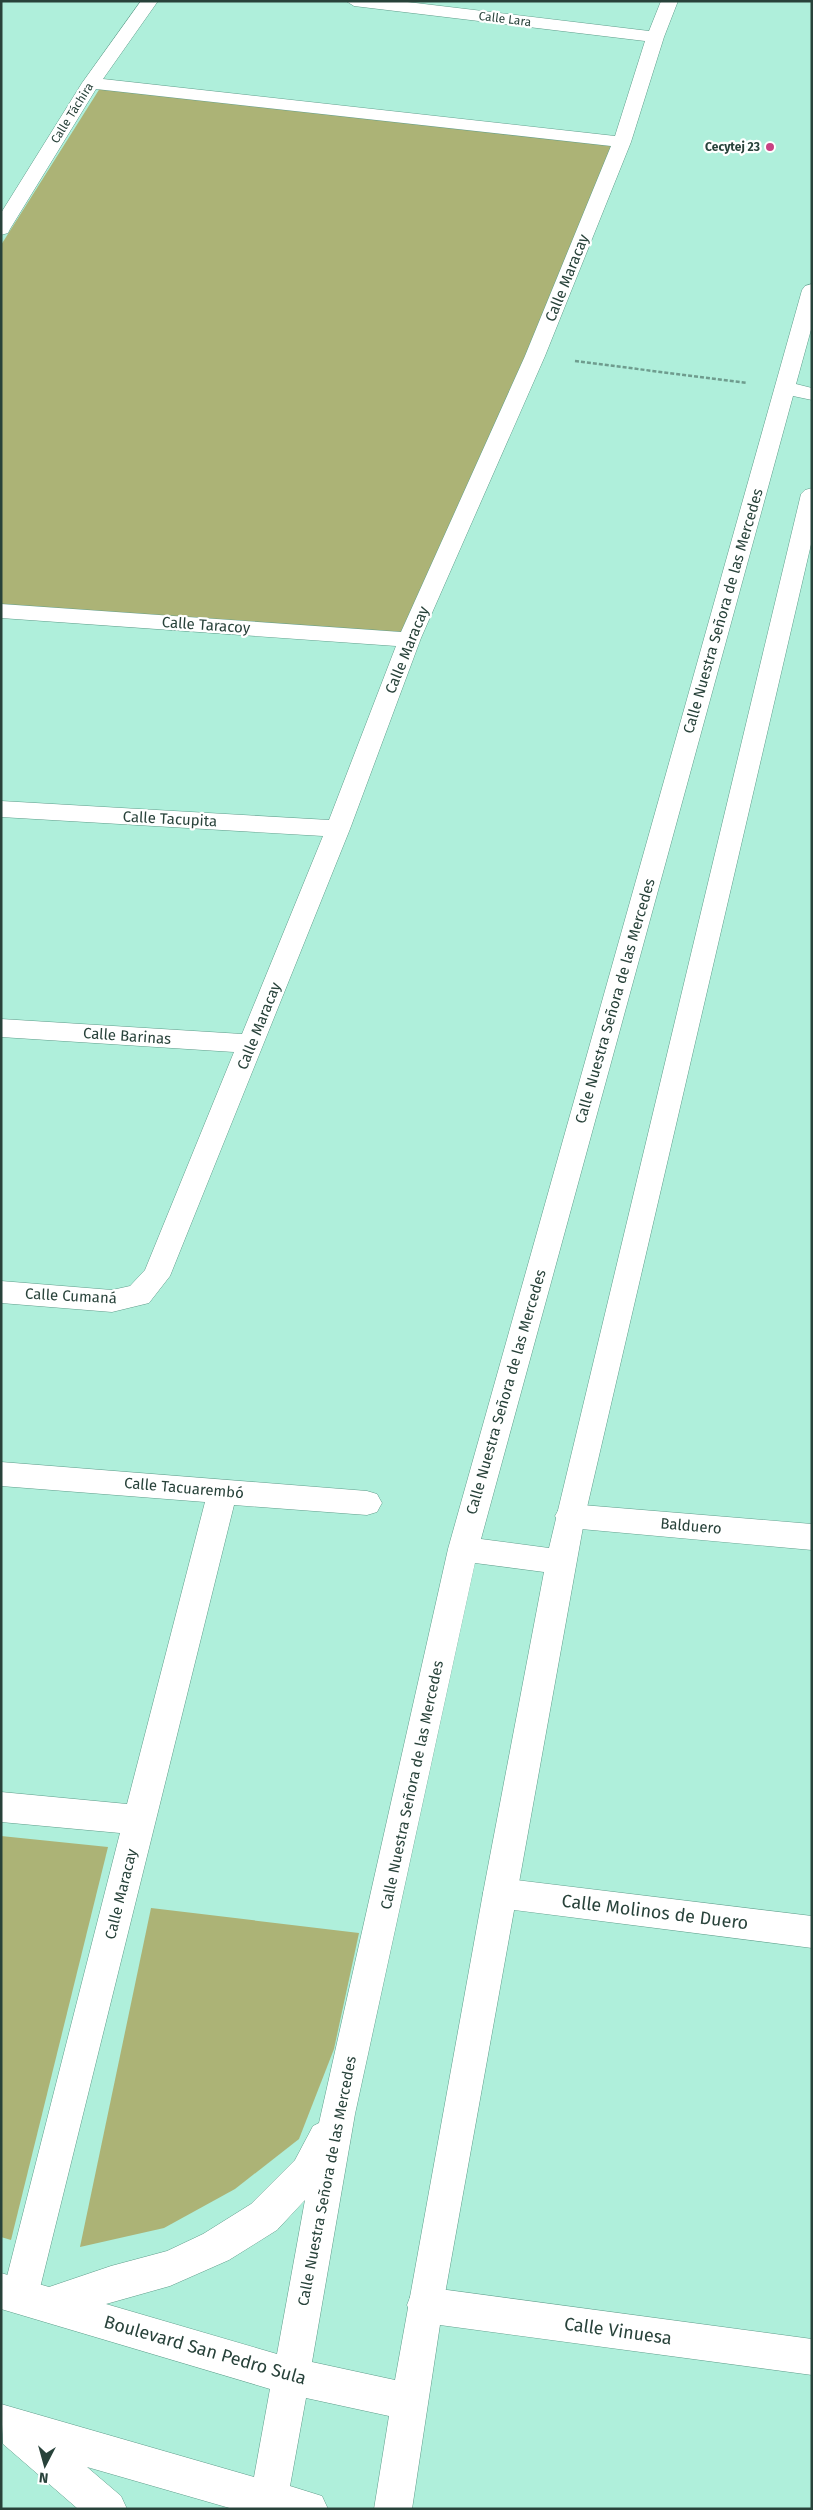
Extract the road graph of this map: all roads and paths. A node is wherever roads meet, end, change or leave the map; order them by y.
1 (150, 1) edge
2 (354, 1) edge
3 (670, 1) edge
4 (655, 37) junction
5 (90, 83) junction
6 (622, 142) junction
7 (1, 229) edge
8 (812, 290) edge
9 (535, 356) junction
10 (785, 388) junction
11 (812, 394) edge
12 (812, 494) edge
13 (1, 610) edge
14 (410, 640) junction
15 (1, 809) edge
16 (338, 829) junction
17 (1, 1028) edge
18 (252, 1044) junction
19 (1, 1292) edge
20 (140, 1295) joint
21 (1, 1474) edge
22 (222, 1492) junction
23 (367, 1503) dead end
24 (570, 1516) junction
25 (812, 1537) edge
26 (463, 1549) junction
27 (562, 1562) junction
28 (1, 1807) edge
29 (139, 1820) junction
30 (499, 1893) junction
31 (812, 1932) edge
32 (338, 2114) junction
33 (24, 2298) edge
34 (425, 2305) junction
35 (812, 2357) edge
36 (290, 2376) junction
37 (410, 2402) junction
38 (5, 2424) edge
39 (267, 2504) edge
40 (108, 2509) edge
41 (309, 2509) edge
42 (393, 2509) edge

1 - 5 street, Calle Táchira
2 - 4 street, Calle Lara
3 - 4 street, Calle Maracay
4 - 6 street, Calle Maracay
5 - 6 street
5 - 7 street, Calle Táchira
6 - 9 street, Calle Maracay
8 - 10 street, Calle Nuestra Señora de las Mercedes
9 - 10 path
9 - 14 street, Calle Maracay
10 - 11 street
10 - 26 street, Calle Nuestra Señora de las Mercedes
12 - 24 street
13 - 14 street, Calle Taracoy
14 - 16 street, Calle Maracay
15 - 16 street, Calle Tacupita
16 - 18 street, Calle Maracay
17 - 18 street, Calle Barinas
18 - 20 street, Calle Maracay
19 - 20 street, Calle Cumaná
21 - 22 street, Calle Tacuarembó
22 - 23 street, Calle Tacuarembó
22 - 29 street, Calle Maracay
24 - 25 street, Balduero
24 - 27 street
26 - 27 street
26 - 32 street, Calle Nuestra Señora de las Mercedes
27 - 30 street
28 - 29 street
29 - 33 street, Calle Maracay
30 - 31 street, Calle Molinos de Duero
30 - 34 street
32 - 33 street
32 - 36 street, Calle Nuestra Señora de las Mercedes
33 - 36 street, Boulevard San Pedro Sula
34 - 35 street, Calle Vinuesa
34 - 37 street
36 - 37 street, Boulevard San Pedro Sula
36 - 39 street, Calle Nuestra Señora de las Mercedes
37 - 42 street
38 - 39 street
38 - 40 street
39 - 41 street

